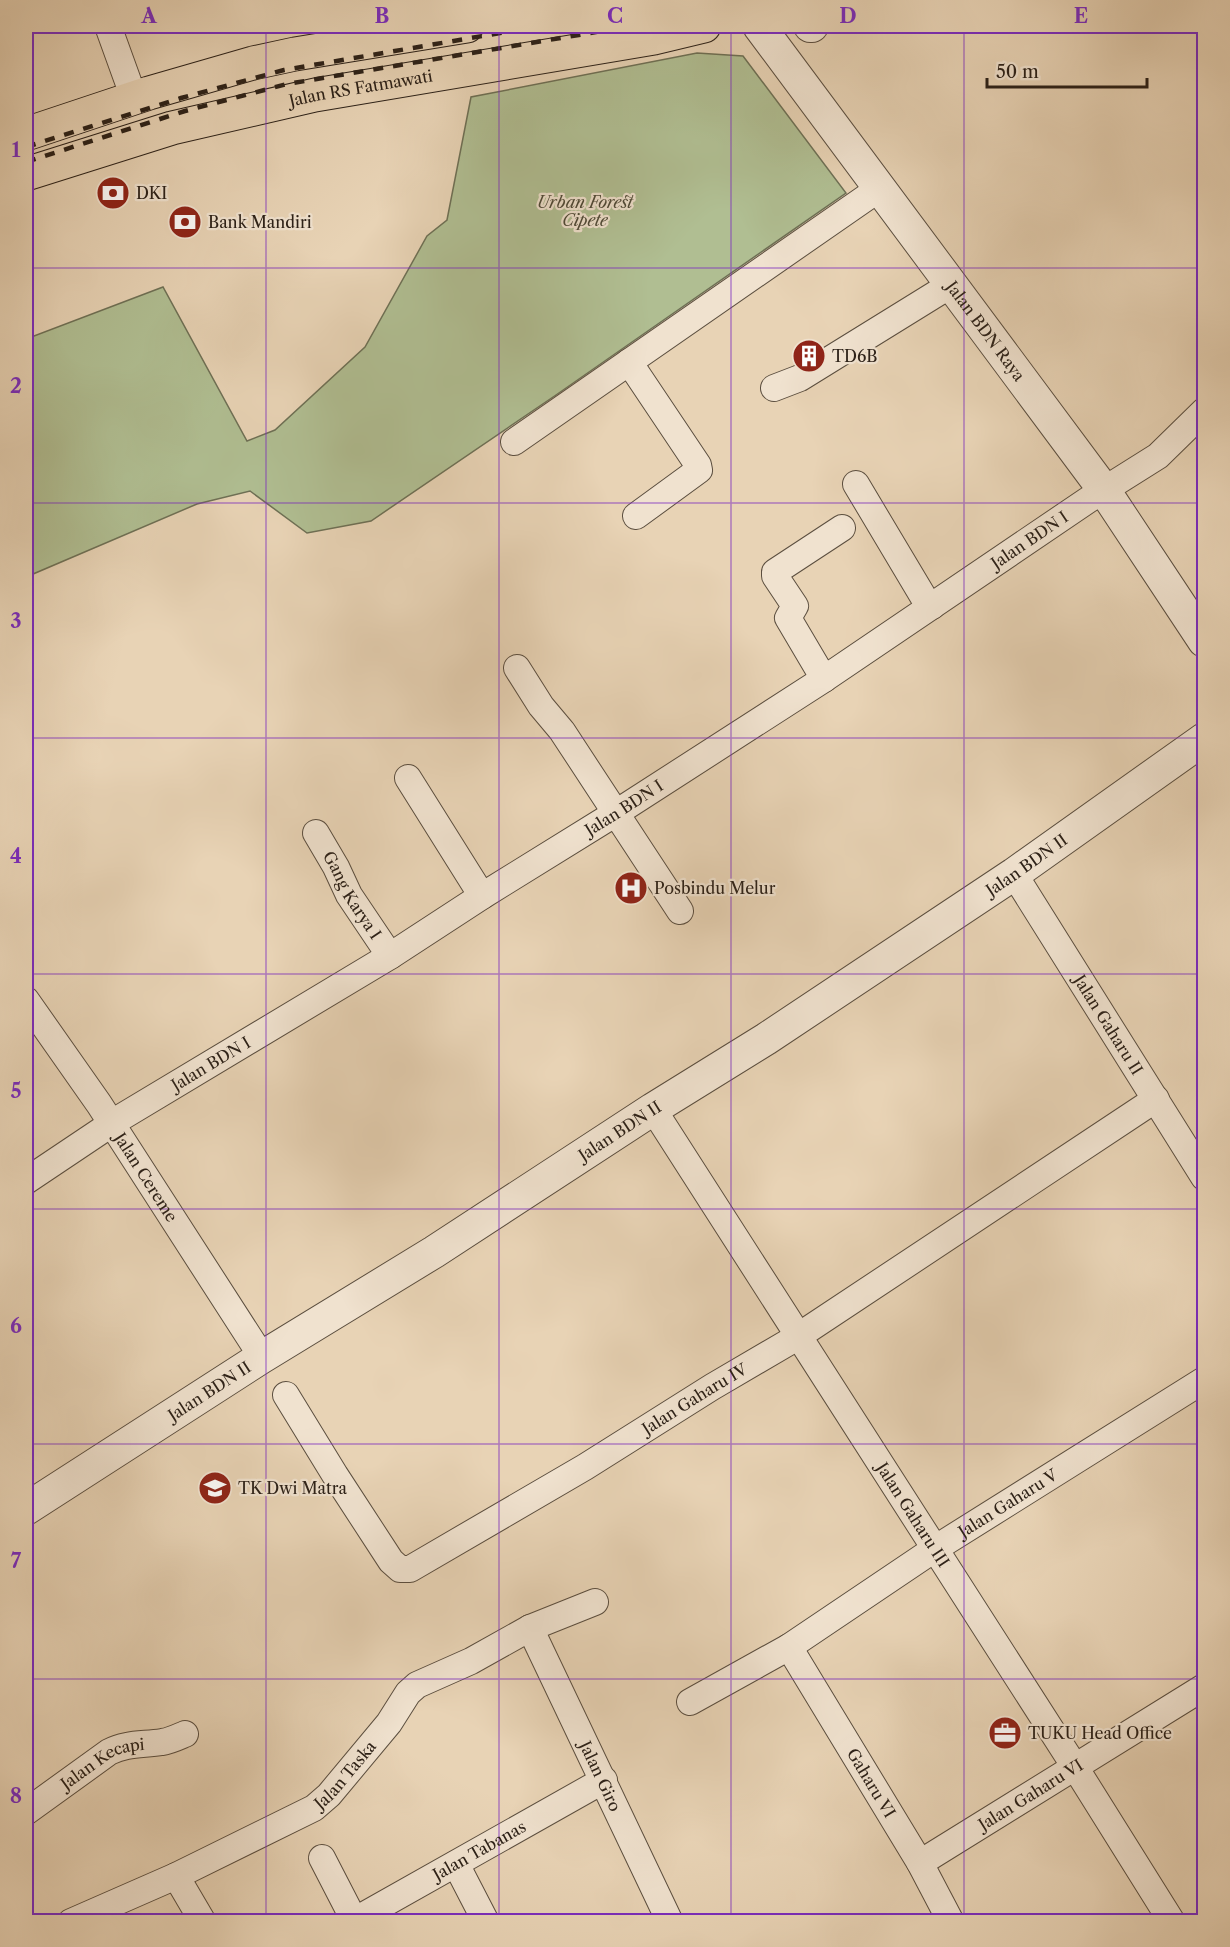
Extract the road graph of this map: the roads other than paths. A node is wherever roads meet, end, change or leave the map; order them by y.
1 (108, 26) edge
2 (125, 26) edge
3 (467, 26) edge
4 (704, 26) edge
5 (759, 26) edge
6 (142, 96) junction
7 (26, 135) edge
8 (26, 174) edge
9 (880, 188) junction
10 (952, 284) junction
11 (629, 362) junction
12 (774, 388) dead end
13 (1204, 411) edge
14 (514, 442) dead end
15 (856, 484) dead end
16 (1104, 490) junction
17 (636, 516) dead end
18 (842, 528) dead end
19 (932, 606) junction
20 (1204, 641) edge
21 (517, 669) dead end
22 (824, 679) junction
23 (1204, 739) edge
24 (408, 778) dead end
25 (616, 813) junction
26 (316, 833) dead end
27 (1014, 874) junction
28 (482, 896) junction
29 (680, 911) dead end
30 (390, 956) junction
31 (26, 1000) edge
32 (1156, 1099) junction
33 (653, 1109) junction
34 (112, 1123) junction
35 (1204, 1177) edge
36 (26, 1181) edge
37 (798, 1336) junction
38 (262, 1357) junction
39 (1204, 1380) edge
40 (286, 1395) dead end
41 (26, 1509) edge
42 (936, 1548) junction
43 (596, 1602) dead end
44 (531, 1628) junction
45 (789, 1647) junction
46 (1204, 1687) edge
47 (690, 1702) dead end
48 (185, 1734) dead end
49 (1076, 1767) junction
50 (604, 1780) junction
51 (26, 1812) edge
52 (322, 1858) dead end
53 (920, 1863) junction
54 (456, 1864) junction
55 (176, 1876) junction
56 (353, 1921) edge
57 (71, 1922) edge
58 (203, 1922) edge
59 (486, 1922) edge
60 (670, 1922) edge
61 (951, 1922) edge
62 (1172, 1922) edge

1 - 6 street
2 - 6 street
3 - 6 main road
4 - 8 main road, Jalan RS Fatmawati
5 - 9 street, Jalan BDN Raya
6 - 7 main road
9 - 10 street, Jalan BDN Raya
9 - 11 street
10 - 12 street
10 - 16 street, Jalan BDN Raya
11 - 14 street
11 - 17 street
13 - 16 street, Jalan BDN I
15 - 19 street
16 - 19 street, Jalan BDN I
16 - 20 street, Jalan BDN Raya
18 - 22 street
19 - 22 street, Jalan BDN I
21 - 25 street
22 - 25 street, Jalan BDN I
23 - 27 street, Jalan BDN II
24 - 28 street
25 - 28 street, Jalan BDN I
25 - 29 street
26 - 30 street, Gang Karya I
27 - 32 street, Jalan Gaharu II
27 - 33 street, Jalan BDN II
28 - 30 street, Jalan BDN I
30 - 34 street, Jalan BDN I
31 - 34 street, Jalan Cereme
32 - 35 street, Jalan Gaharu II
32 - 37 street, Jalan Gaharu IV
33 - 37 street, Jalan Gaharu III
33 - 38 street, Jalan BDN II
34 - 36 street, Jalan BDN I
34 - 38 street, Jalan Cereme
37 - 40 street, Jalan Gaharu IV
37 - 42 street, Jalan Gaharu III
38 - 41 street, Jalan BDN II
39 - 42 street, Jalan Gaharu V
42 - 45 street, Jalan Gaharu V
42 - 49 street, Jalan Gaharu III
43 - 44 street, Jalan Taska
44 - 50 street, Jalan Giro
44 - 55 street, Jalan Taska
45 - 47 street, Jalan Gaharu V
45 - 53 street, Gaharu VI
46 - 49 street, Jalan Gaharu VI
48 - 51 street, Jalan Kecapi
49 - 53 street, Jalan Gaharu VI
49 - 62 street, Jalan Gaharu III
50 - 54 street, Jalan Tabanas
50 - 60 street, Jalan Giro
52 - 56 street
53 - 61 street, Gaharu VI
54 - 56 street, Jalan Tabanas
54 - 59 street
55 - 57 street, Jalan Taska
55 - 58 street

